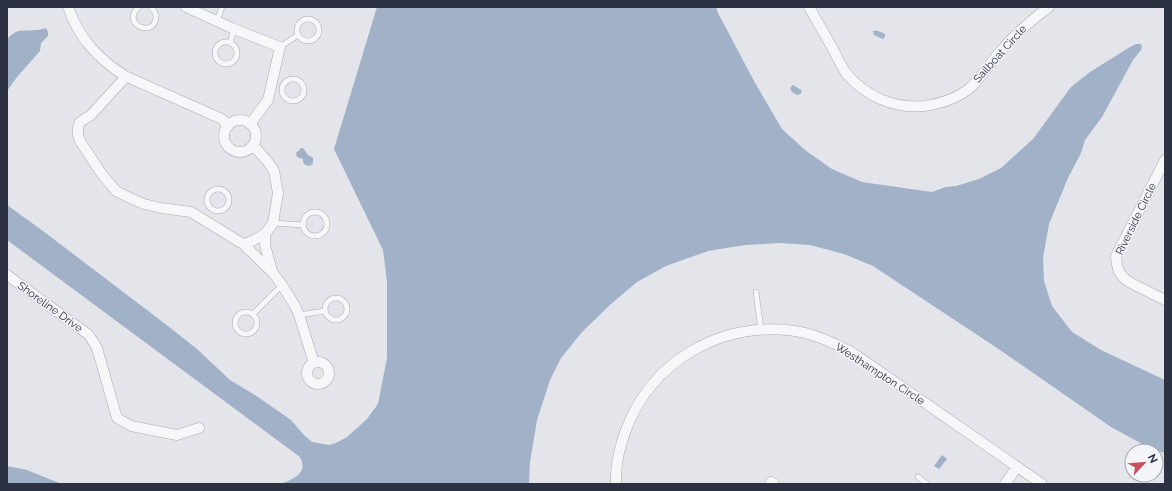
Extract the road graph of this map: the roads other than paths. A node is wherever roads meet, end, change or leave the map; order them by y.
1 (68, 7) edge
2 (138, 7) edge
3 (151, 7) edge
4 (186, 7) edge
5 (222, 7) edge
6 (809, 7) edge
7 (1049, 7) edge
8 (217, 21) junction
9 (234, 29) junction
10 (298, 35) junction
11 (230, 42) junction
12 (280, 47) junction
13 (125, 76) junction
14 (272, 84) junction
15 (282, 87) junction
16 (250, 124) junction
17 (228, 126) junction
18 (253, 145) junction
19 (1165, 160) edge
20 (214, 210) junction
21 (210, 223) junction
22 (273, 223) junction
23 (303, 225) junction
24 (265, 234) junction
25 (243, 244) junction
26 (273, 273) junction
27 (7, 275) edge
28 (282, 285) junction
29 (756, 292) dead end
30 (1165, 300) edge
31 (325, 311) junction
32 (254, 314) junction
33 (299, 315) junction
34 (760, 330) junction
35 (314, 362) dead end
36 (199, 428) dead end
37 (1017, 467) junction
38 (918, 477) dead end
39 (616, 484) edge
40 (927, 484) edge
41 (1005, 484) edge
42 (1042, 484) edge

1 - 13 street
2 - 3 lane
4 - 8 street
5 - 8 lane
6 - 7 street, Sailboat Circle
8 - 9 street
9 - 11 lane
9 - 12 street
10 - 10 lane
10 - 12 lane
11 - 11 lane
12 - 14 street
13 - 17 street
13 - 21 street
14 - 15 lane
14 - 16 street
15 - 15 lane
16 - 17 street
16 - 18 street
17 - 18 street
18 - 22 street
19 - 30 street, Riverside Circle
20 - 20 lane
20 - 21 lane
21 - 25 street
22 - 23 lane
22 - 24 street
23 - 23 lane
24 - 25 street
24 - 26 street
25 - 26 street
26 - 28 street
27 - 36 street, Shoreline Drive
28 - 32 lane
28 - 33 street
29 - 34 lane
31 - 31 lane
31 - 33 lane
32 - 32 lane
33 - 35 street
34 - 37 street, Westhampton Circle
34 - 39 street, Westhampton Circle
37 - 41 street
37 - 42 street, Westhampton Circle
38 - 40 lane

